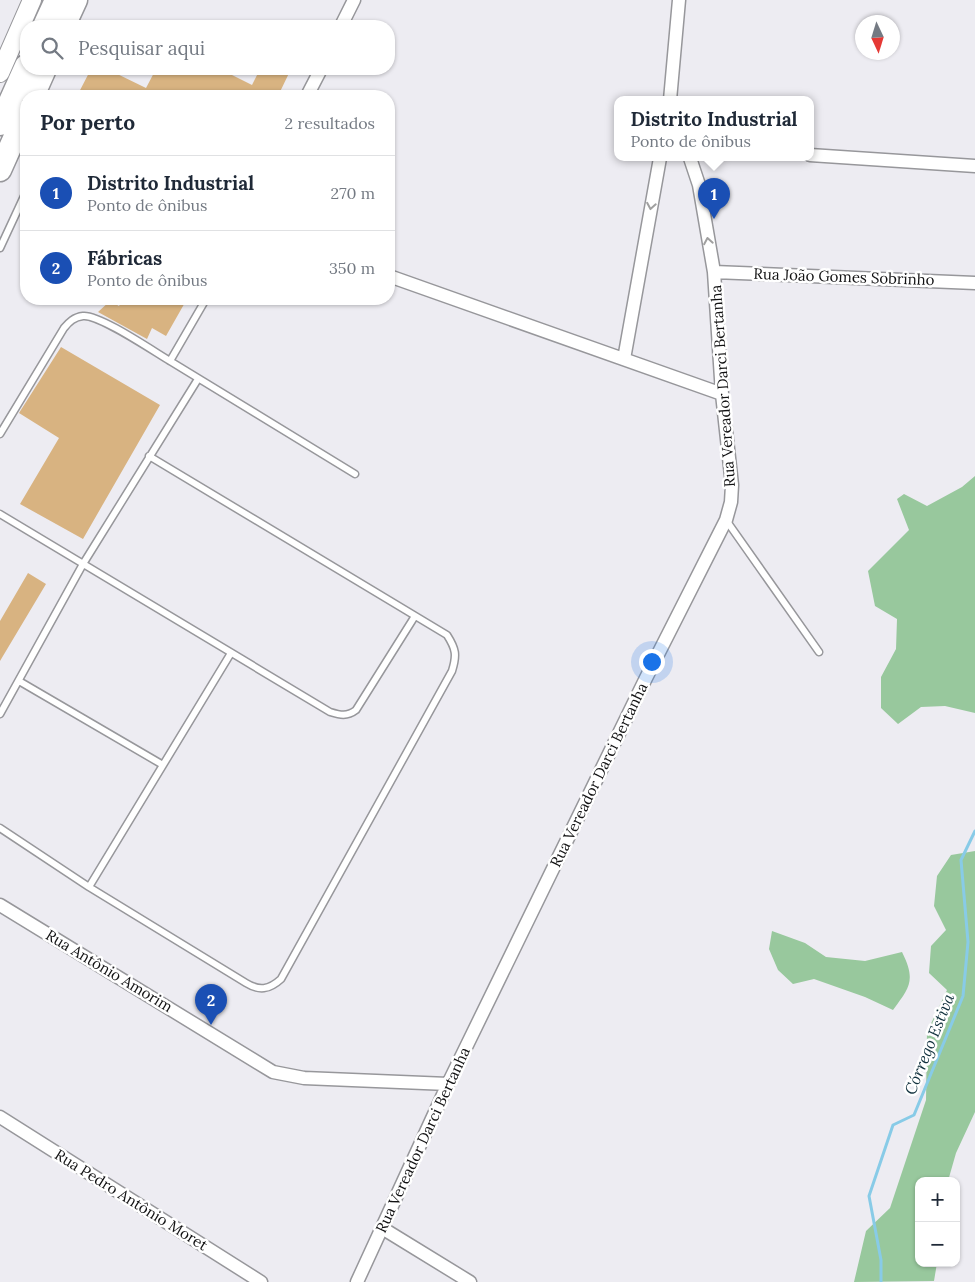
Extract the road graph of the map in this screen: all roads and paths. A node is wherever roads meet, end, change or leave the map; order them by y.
1 (32, 0) edge
2 (56, 0) edge
3 (76, 0) edge
4 (354, 0) edge
5 (679, 0) edge
6 (23, 20) edge
7 (47, 20) edge
8 (67, 20) edge
9 (344, 20) edge
10 (20, 27) edge
11 (0, 73) edge
12 (22, 75) edge
13 (43, 75) edge
14 (318, 75) edge
15 (36, 90) edge
16 (310, 90) edge
17 (670, 96) edge
18 (0, 124) edge
19 (20, 125) edge
20 (814, 155) edge
21 (659, 161) edge
22 (691, 161) edge
23 (975, 166) edge
24 (0, 170) edge
25 (20, 205) edge
26 (0, 248) edge
27 (714, 272) junction
28 (395, 278) edge
29 (975, 283) edge
30 (203, 305) edge
31 (624, 359) junction
32 (170, 361) junction
33 (198, 379) junction
34 (722, 394) junction
35 (0, 434) edge
36 (149, 456) junction
37 (354, 474) dead end
38 (0, 514) edge
39 (726, 520) junction
40 (83, 564) junction
41 (415, 616) junction
42 (819, 652) dead end
43 (231, 653) junction
44 (18, 681) junction
45 (0, 714) edge
46 (163, 765) junction
47 (0, 828) edge
48 (89, 887) junction
49 (0, 905) edge
50 (448, 1084) junction
51 (0, 1117) edge
52 (382, 1228) junction
53 (261, 1282) edge
54 (357, 1282) edge
55 (470, 1282) edge

1 - 6 street
2 - 7 highway
3 - 8 highway
4 - 9 street
5 - 17 street
10 - 11 street
12 - 18 highway
13 - 15 highway
14 - 16 street
19 - 24 highway
20 - 23 street
21 -> 31 street
27 -> 22 street, Rua Vereador Darci Bertanha
25 - 26 lane
27 - 29 street, Rua João Gomes Sobrinho
27 - 34 street, Rua Vereador Darci Bertanha
28 - 31 street
30 - 32 lane
31 - 34 street
32 - 33 lane
32 - 35 lane
33 - 36 lane
33 - 37 lane
34 - 39 street, Rua Vereador Darci Bertanha
36 - 40 lane
36 - 41 lane
38 - 40 lane
39 - 42 lane
39 - 50 street, Rua Vereador Darci Bertanha
40 - 43 lane
40 - 44 lane
41 - 43 lane
41 - 48 lane
43 - 46 lane
44 - 45 lane
44 - 46 lane
46 - 48 lane
47 - 48 lane
49 - 50 street, Rua Antônio Amorim
50 - 52 street, Rua Vereador Darci Bertanha
51 - 53 street, Rua Pedro Antônio Moret
52 - 54 street, Rua Vereador Darci Bertanha
52 - 55 street

